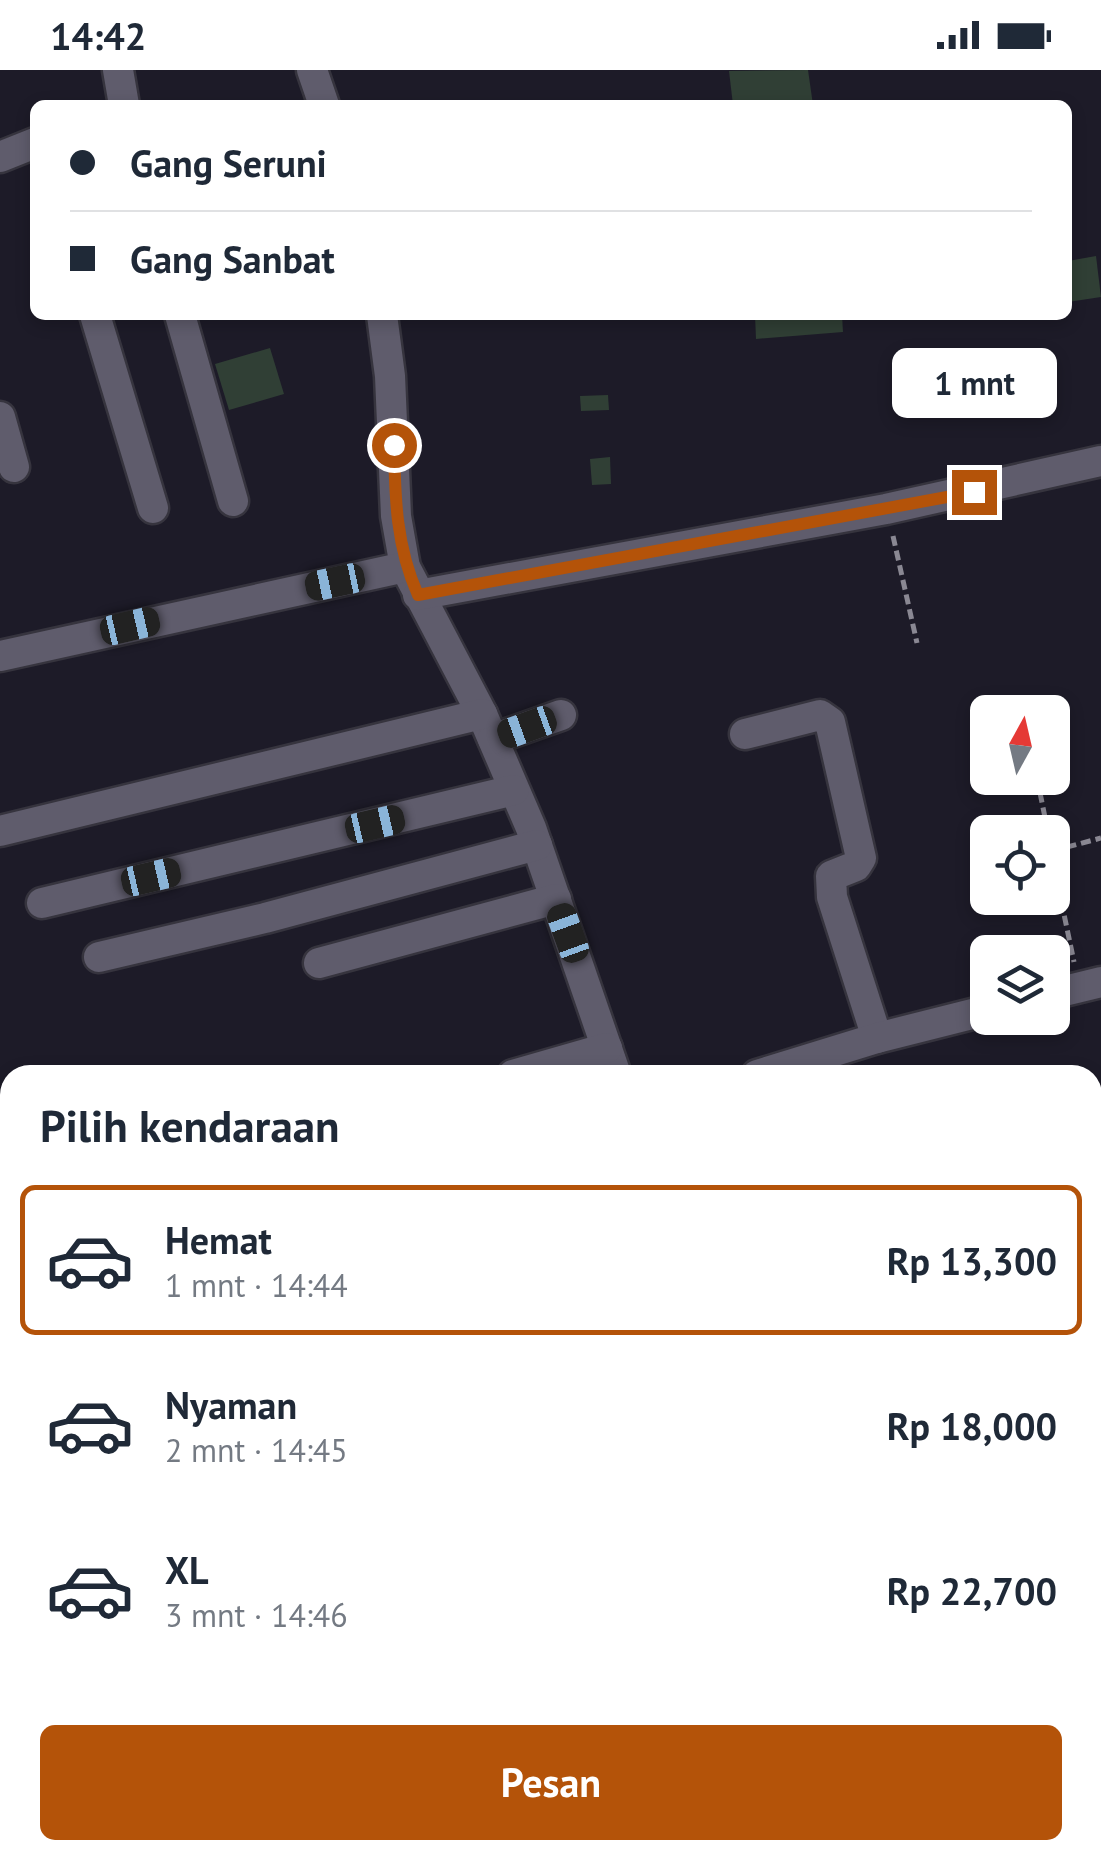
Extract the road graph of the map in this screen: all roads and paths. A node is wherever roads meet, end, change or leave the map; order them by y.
1 (118, 70) edge
2 (312, 70) edge
3 (123, 100) edge
4 (322, 100) edge
5 (30, 146) edge
6 (0, 158) edge
7 (97, 320) edge
8 (181, 320) edge
9 (383, 320) edge
10 (0, 417) edge
11 (1101, 462) edge
12 (14, 467) dead end
13 (234, 501) dead end
14 (153, 508) dead end
15 (886, 509) junction
16 (405, 566) junction
17 (418, 595) junction
18 (917, 644) dead end
19 (0, 656) edge
20 (562, 715) dead end
21 (487, 727) junction
22 (745, 734) dead end
23 (514, 790) junction
24 (0, 831) edge
25 (1101, 838) edge
26 (537, 845) junction
27 (1070, 848) edge
28 (556, 899) junction
29 (42, 902) dead end
30 (1064, 915) edge
31 (100, 956) dead end
32 (318, 963) dead end
33 (1078, 988) edge
34 (970, 1015) edge
35 (877, 1038) junction
36 (611, 1062) edge
37 (789, 1065) edge

1 - 3 street
2 - 4 street
5 - 6 street
7 - 14 street
8 - 13 street
9 - 16 street
10 - 12 street
11 - 15 street
15 - 17 street
15 - 18 path
16 - 17 street
16 - 19 street
17 - 21 street
20 - 21 street
21 - 23 street
21 - 24 street
22 - 35 street
23 - 26 street
23 - 29 street
25 - 27 path
26 - 28 street
26 - 31 street
28 - 32 street
28 - 36 street
30 - 33 path
34 - 35 street
35 - 37 street

